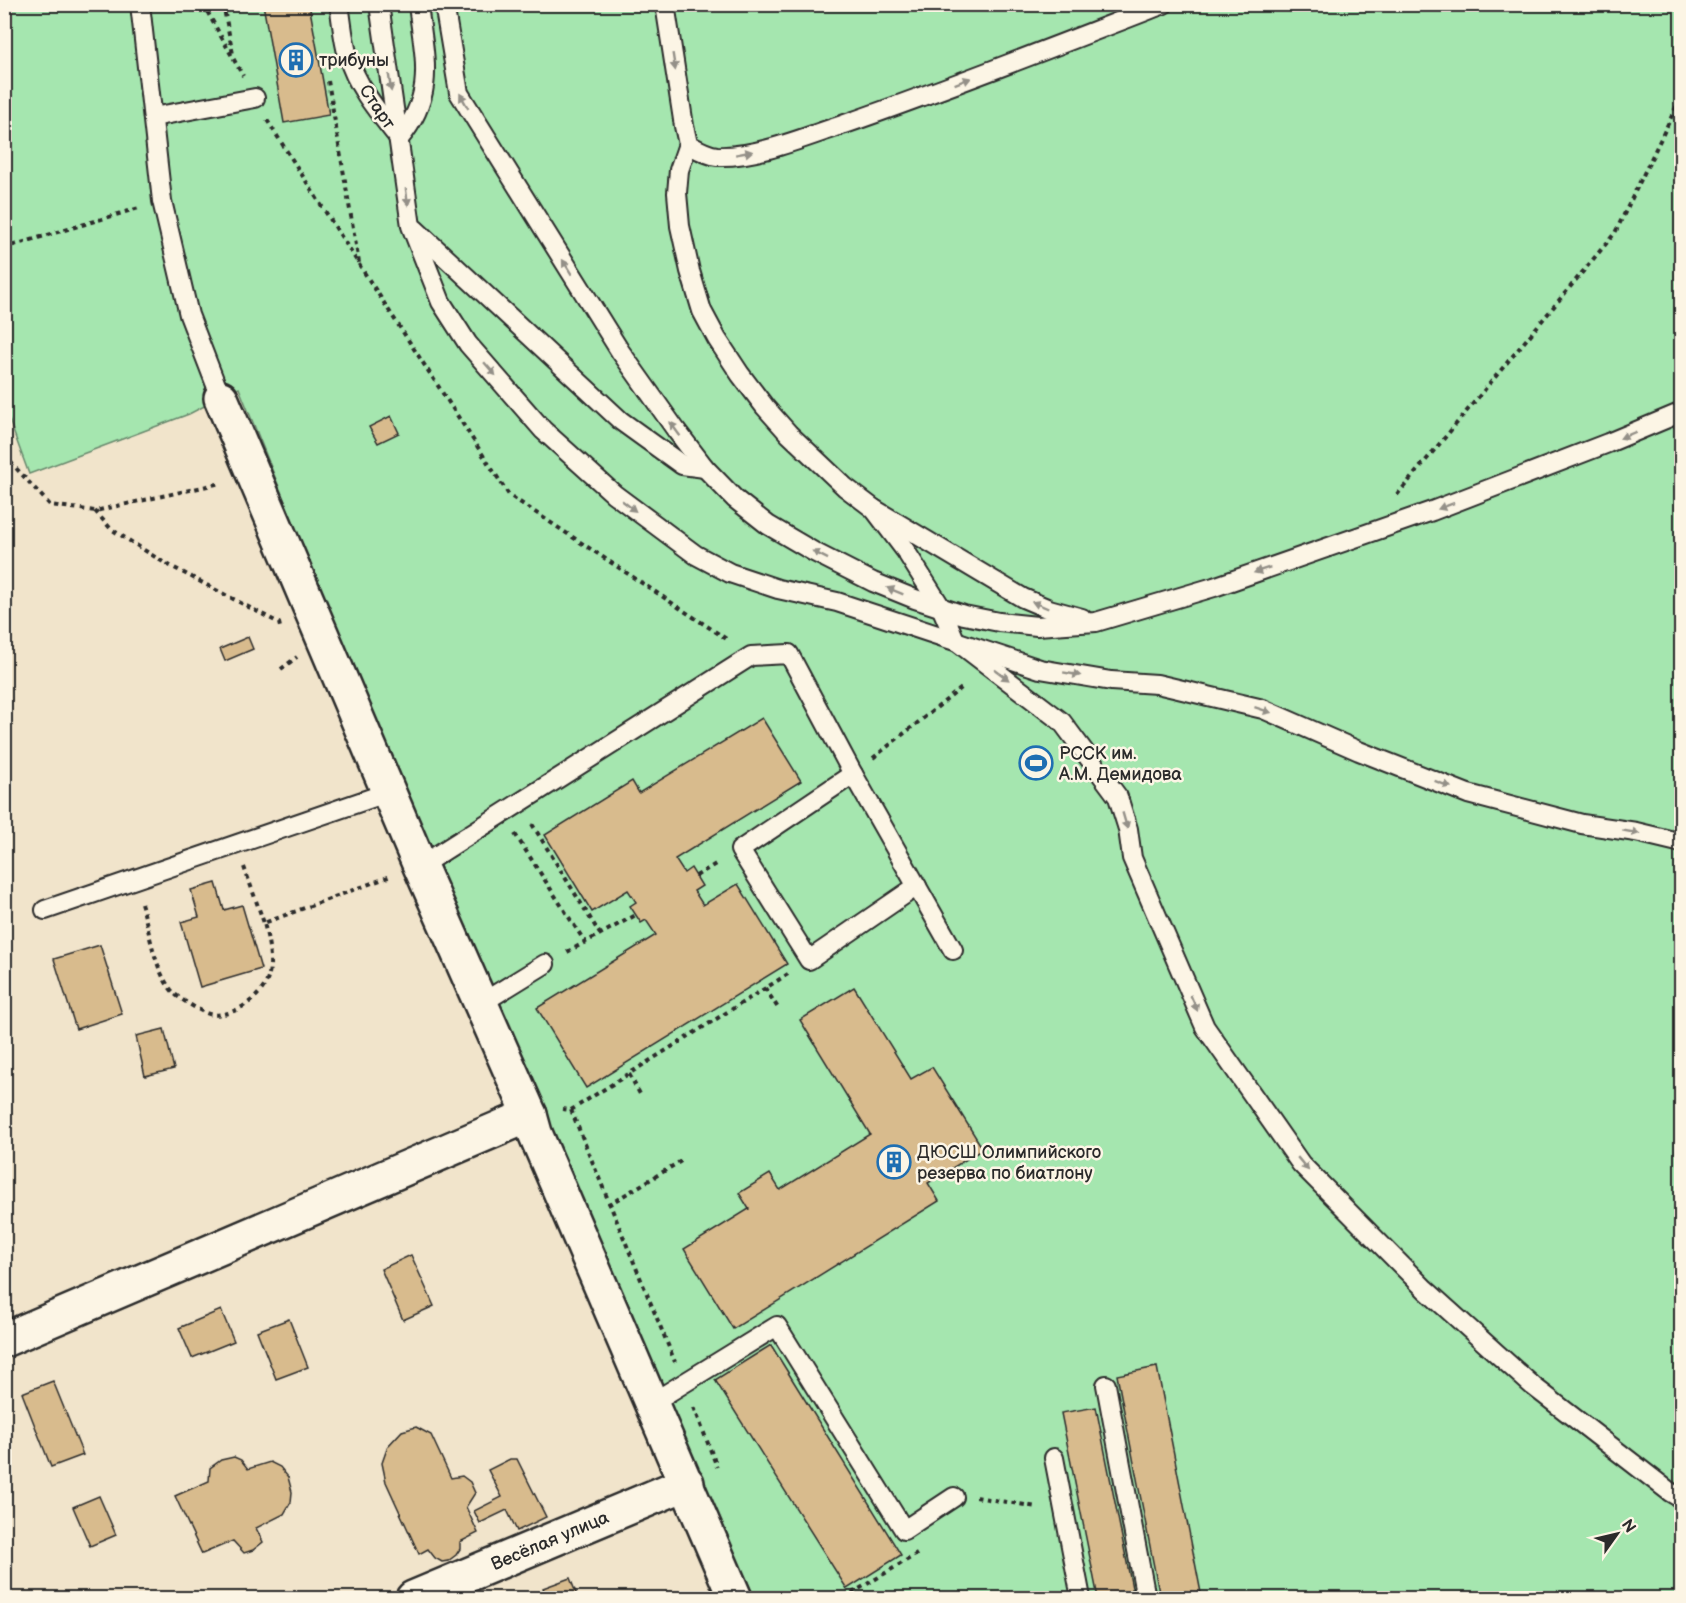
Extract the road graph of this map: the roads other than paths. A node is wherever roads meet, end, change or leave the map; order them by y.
1 (140, 4) edge
2 (339, 4) edge
3 (379, 4) edge
4 (418, 4) edge
5 (444, 4) edge
6 (665, 4) edge
7 (1164, 4) edge
8 (255, 98) dead end
9 (153, 117) junction
10 (399, 139) junction
11 (688, 144) junction
12 (411, 226) junction
13 (220, 398) joint
14 (1682, 412) edge
15 (705, 468) junction
16 (874, 509) junction
17 (873, 582) junction
18 (941, 607) junction
19 (865, 611) junction
20 (1096, 622) junction
21 (955, 640) junction
22 (853, 774) junction
23 (389, 792) junction
24 (1682, 843) edge
25 (420, 866) junction
26 (917, 886) junction
27 (45, 910) dead end
28 (953, 950) dead end
29 (545, 964) road end
30 (480, 1004) junction
31 (533, 1124) junction
32 (4, 1340) edge
33 (1106, 1385) dead end
34 (650, 1404) junction
35 (1054, 1458) dead end
36 (687, 1483) junction
37 (954, 1497) road end
38 (1682, 1498) edge
39 (413, 1599) edge
40 (735, 1599) edge
41 (1081, 1599) edge
42 (1146, 1599) edge

1 - 9 lane
2 - 10 lane, Старт
3 -> 10 lane
4 - 10 lane
15 -> 5 lane
6 -> 11 lane
11 -> 7 lane
8 - 9 lane
9 - 13 lane
10 -> 12 lane
11 - 16 lane
12 - 15 lane
12 -> 19 lane
13 - 23 street
14 -> 20 lane
17 -> 15 lane
16 - 18 lane
20 -> 16 lane
18 -> 17 lane
17 - 19 lane
18 - 20 lane
18 - 21 lane
19 - 21 lane
21 -> 24 lane
21 -> 38 lane
22 - 25 lane
22 - 26 lane
22 - 26 lane
23 - 25 street
23 - 27 lane
25 - 30 street
26 - 28 lane
29 - 30 lane
30 - 31 street
31 - 32 street
31 - 34 street
33 - 42 lane
34 - 36 street
34 - 37 lane
35 - 41 lane
36 - 39 street, Весёлая улица
36 - 40 street

